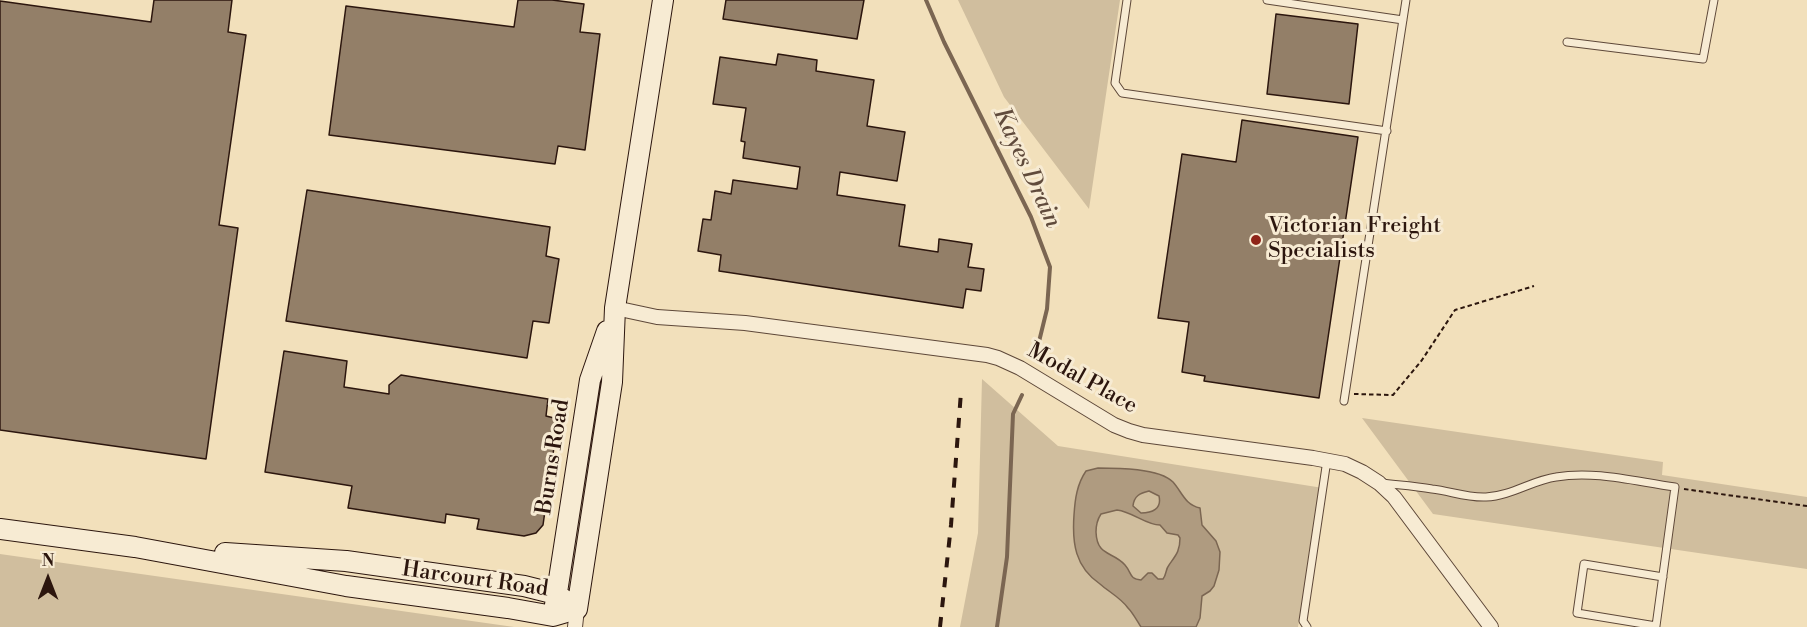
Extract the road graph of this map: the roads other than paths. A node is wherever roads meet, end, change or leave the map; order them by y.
1 (663, 0) edge
2 (1127, 0) edge
3 (1267, 0) edge
4 (1406, 0) edge
5 (1714, 0) edge
6 (1403, 20) junction
7 (1567, 42) dead end
8 (1387, 131) junction
9 (615, 308) junction
10 (1344, 401) dead end
11 (1328, 460) junction
12 (1379, 483) junction
13 (0, 529) edge
14 (135, 547) junction
15 (1663, 577) junction
16 (556, 594) junction
17 (576, 618) edge
18 (552, 621) edge
19 (1307, 627) edge
20 (1491, 627) edge

1 - 9 street, Burns Road
2 - 8 lane
3 - 6 lane
4 - 6 lane
5 - 7 lane
6 - 8 lane
8 - 10 lane
9 - 11 street, Modal Place
9 - 16 street, Burns Road
9 - 17 street, Burns Road
11 - 12 street, Modal Place
11 - 19 lane
12 - 15 lane
12 - 20 street, Modal Place
13 - 14 street, Harcourt Road
14 - 16 street, Harcourt Road
14 - 18 street, Harcourt Road
15 - 15 lane
16 - 17 street, Harcourt Road
16 - 18 street, Burns Road
17 - 18 street, Harcourt Road

